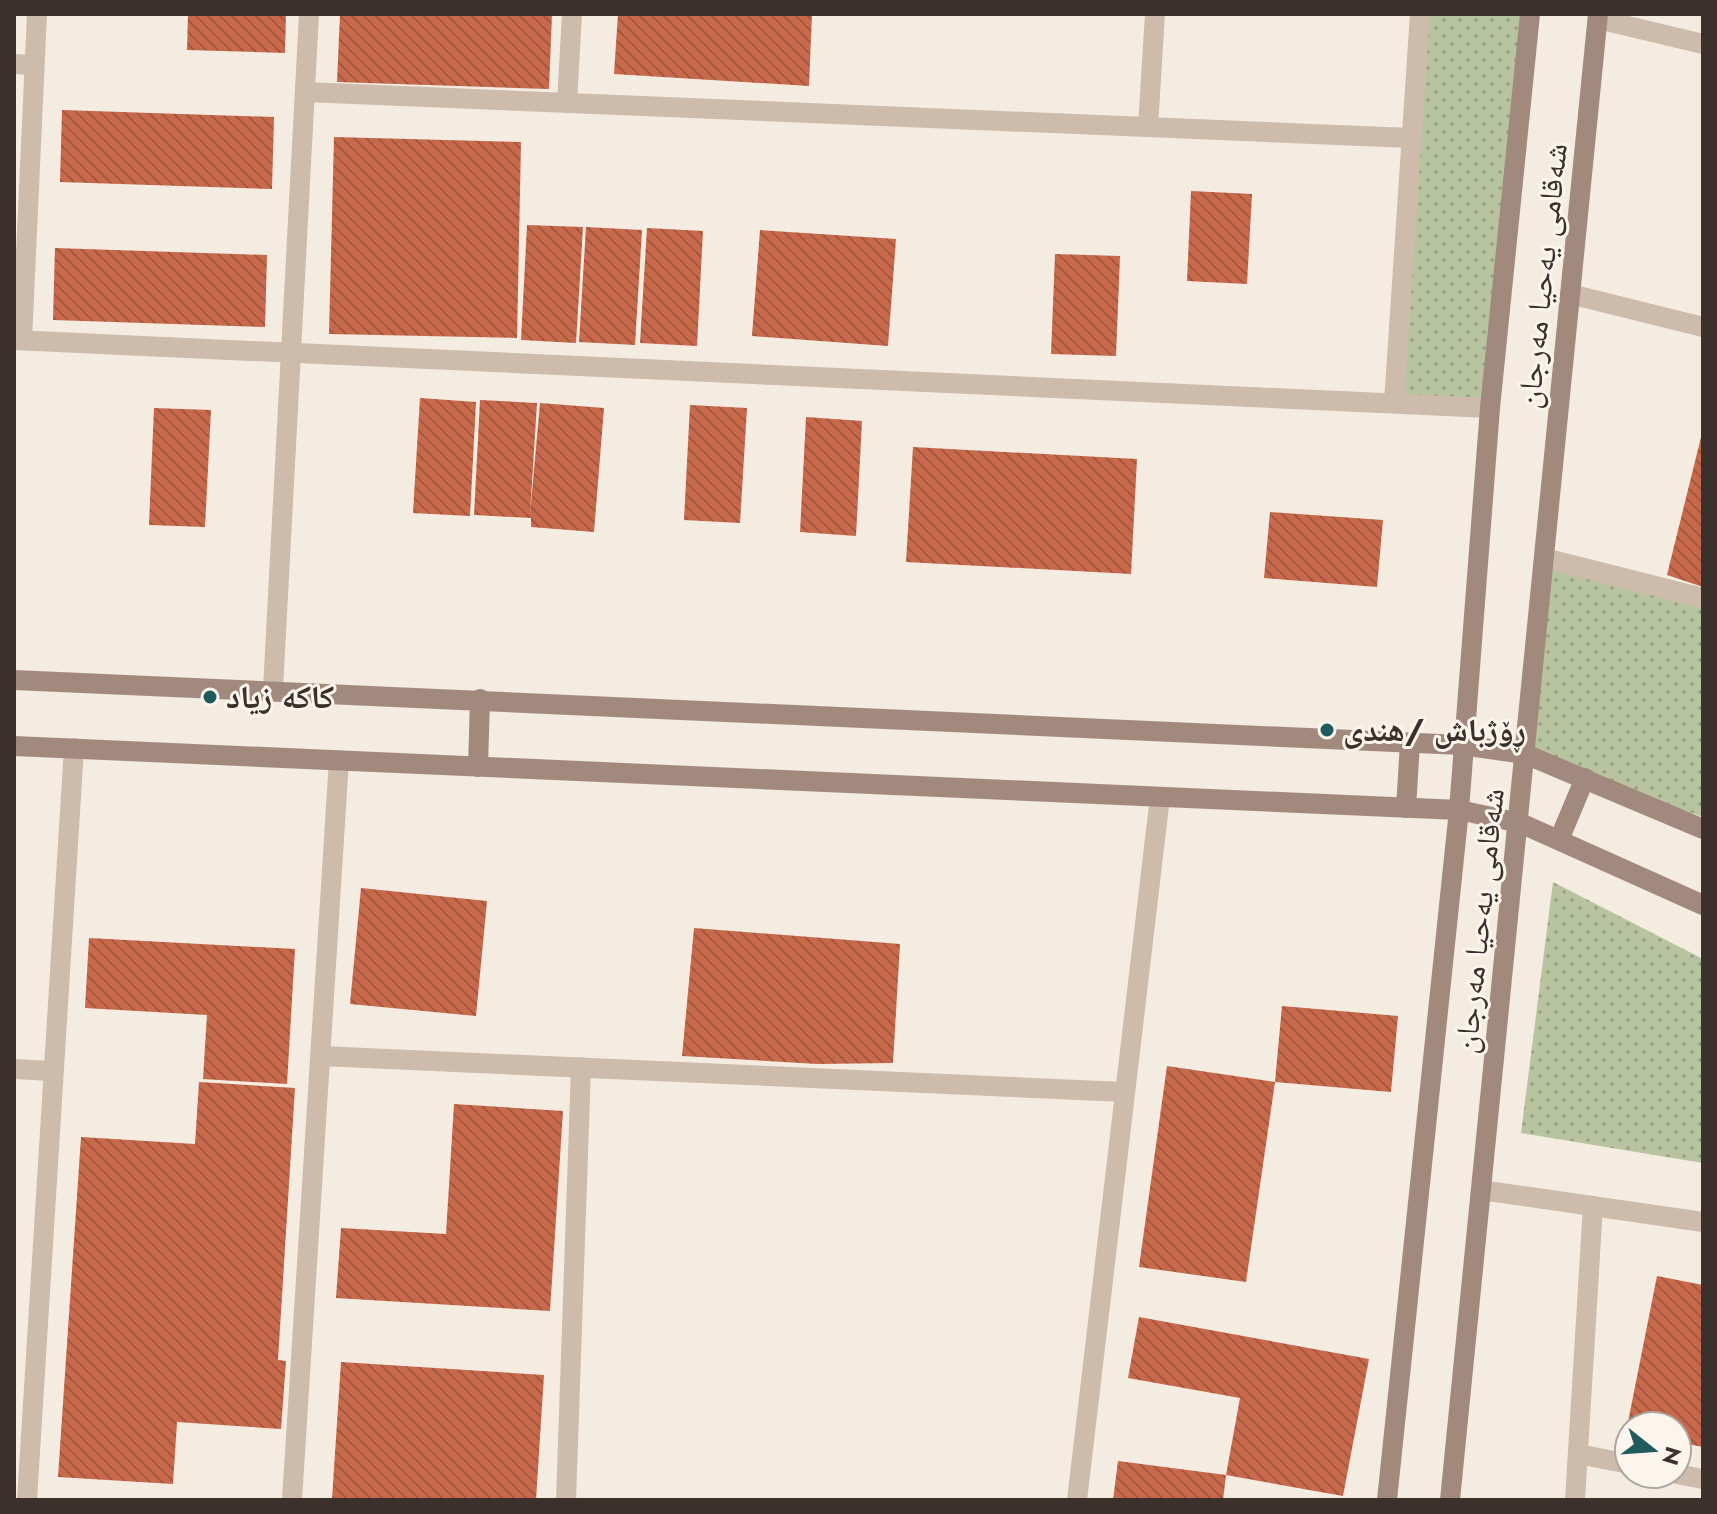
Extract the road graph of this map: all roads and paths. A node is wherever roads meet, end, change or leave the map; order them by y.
1 (37, 14) edge
2 (309, 14) edge
3 (572, 14) edge
4 (1155, 14) edge
5 (1420, 14) edge
6 (1530, 14) edge
7 (1598, 17) edge
8 (1703, 44) edge
9 (24, 64) edge
10 (305, 92) junction
11 (567, 103) junction
12 (1148, 127) junction
13 (1410, 138) junction
14 (1570, 294) junction
15 (1703, 327) edge
16 (18, 340) edge
17 (291, 353) junction
18 (1394, 403) junction
19 (1490, 408) junction
20 (1544, 558) junction
21 (1703, 598) edge
22 (14, 680) edge
23 (273, 689) junction
24 (480, 699) junction
25 (1410, 743) junction
26 (1462, 745) junction
27 (14, 746) edge
28 (74, 748) junction
29 (1525, 754) junction
30 (339, 760) junction
31 (478, 767) junction
32 (1585, 778) junction
33 (1160, 797) junction
34 (1406, 808) junction
35 (1459, 810) junction
36 (1520, 823) junction
37 (1703, 829) edge
38 (1559, 840) junction
39 (1703, 905) edge
40 (321, 1056) junction
41 (581, 1067) junction
42 (14, 1069) edge
43 (52, 1071) junction
44 (1124, 1092) junction
45 (1481, 1190) junction
46 (1593, 1206) junction
47 (1703, 1222) edge
48 (1578, 1454) junction
49 (1613, 1461) edge
50 (27, 1500) edge
51 (292, 1500) edge
52 (566, 1500) edge
53 (1077, 1500) edge
54 (1387, 1500) edge
55 (1450, 1500) edge
56 (1575, 1500) edge

1 - 9 street
2 - 10 street
3 - 11 street
4 - 12 street
5 - 13 street
6 - 19 street, شەقامی یەحیا مەرجان
7 - 8 street
7 - 14 street, شەقامی یەحیا مەرجان
9 - 16 street
10 - 11 street
10 - 17 street
11 - 12 street
12 - 13 street
13 - 18 street
14 - 15 street
14 - 20 street, شەقامی یەحیا مەرجان
16 - 17 street
17 - 18 street
17 - 23 street
18 - 19 street
19 - 26 street, شەقامی یەحیا مەرجان
20 - 21 street
20 - 29 street, شەقامی یەحیا مەرجان
22 - 23 street
23 - 24 street
24 - 25 street
24 - 31 street
25 - 26 street
25 - 34 street
26 - 29 street
26 - 35 street, شەقامی یەحیا مەرجان
27 - 28 street
28 - 30 street
28 - 43 street
29 - 32 street
29 - 36 street, شەقامی یەحیا مەرجان
30 - 31 street
30 - 40 street
31 - 33 street
32 - 37 street
32 - 38 street
33 - 34 street
33 - 44 street
34 - 35 street
35 - 36 street
35 - 54 street, شەقامی یەحیا مەرجان
36 - 38 street
36 - 45 street, شەقامی یەحیا مەرجان
38 - 39 street
40 - 41 street
40 - 51 street
41 - 44 street
41 - 52 street
42 - 43 street
43 - 50 street
44 - 53 street
45 - 46 street
45 - 55 street, شەقامی یەحیا مەرجان
46 - 47 street
46 - 48 street
48 - 49 street
48 - 56 street

